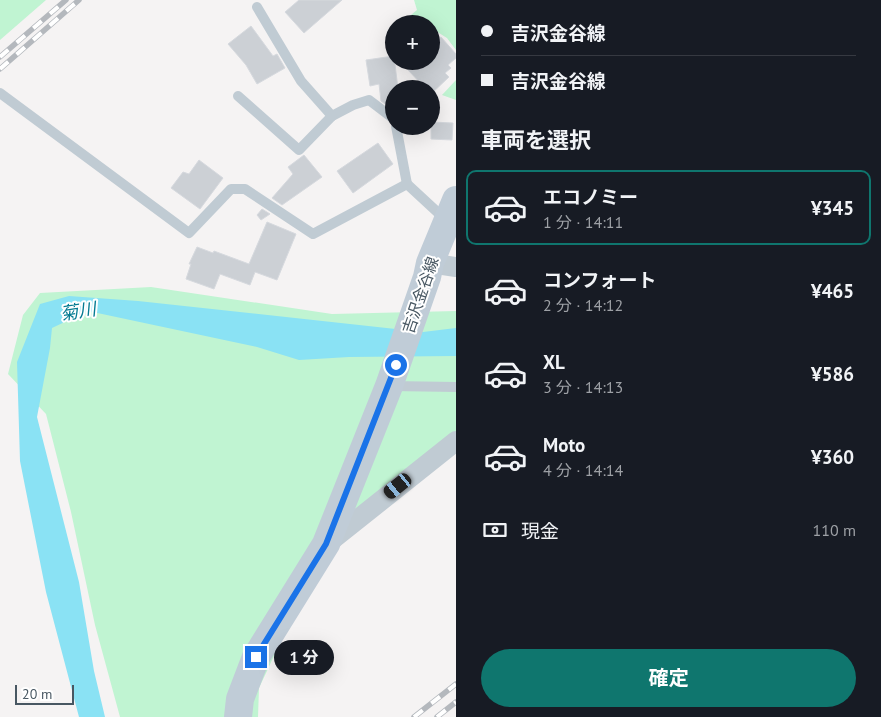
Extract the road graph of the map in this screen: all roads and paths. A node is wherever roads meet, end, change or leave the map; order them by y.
1 (257, 7) dead end
2 (0, 93) edge
3 (238, 96) dead end
4 (385, 112) edge
5 (332, 116) junction
6 (398, 135) edge
7 (407, 184) junction
8 (445, 243) edge
9 (389, 384) junction
10 (456, 387) edge
11 (456, 441) edge
12 (326, 544) junction
13 (238, 717) edge

1 - 5 lane
2 - 7 lane
3 - 5 lane
4 - 5 lane
6 - 7 lane
7 - 8 lane
8 - 9 main road, 吉沢金谷線
9 - 10 lane
9 - 12 main road, 吉沢金谷線
11 - 12 street
12 - 13 main road, 吉沢金谷線

